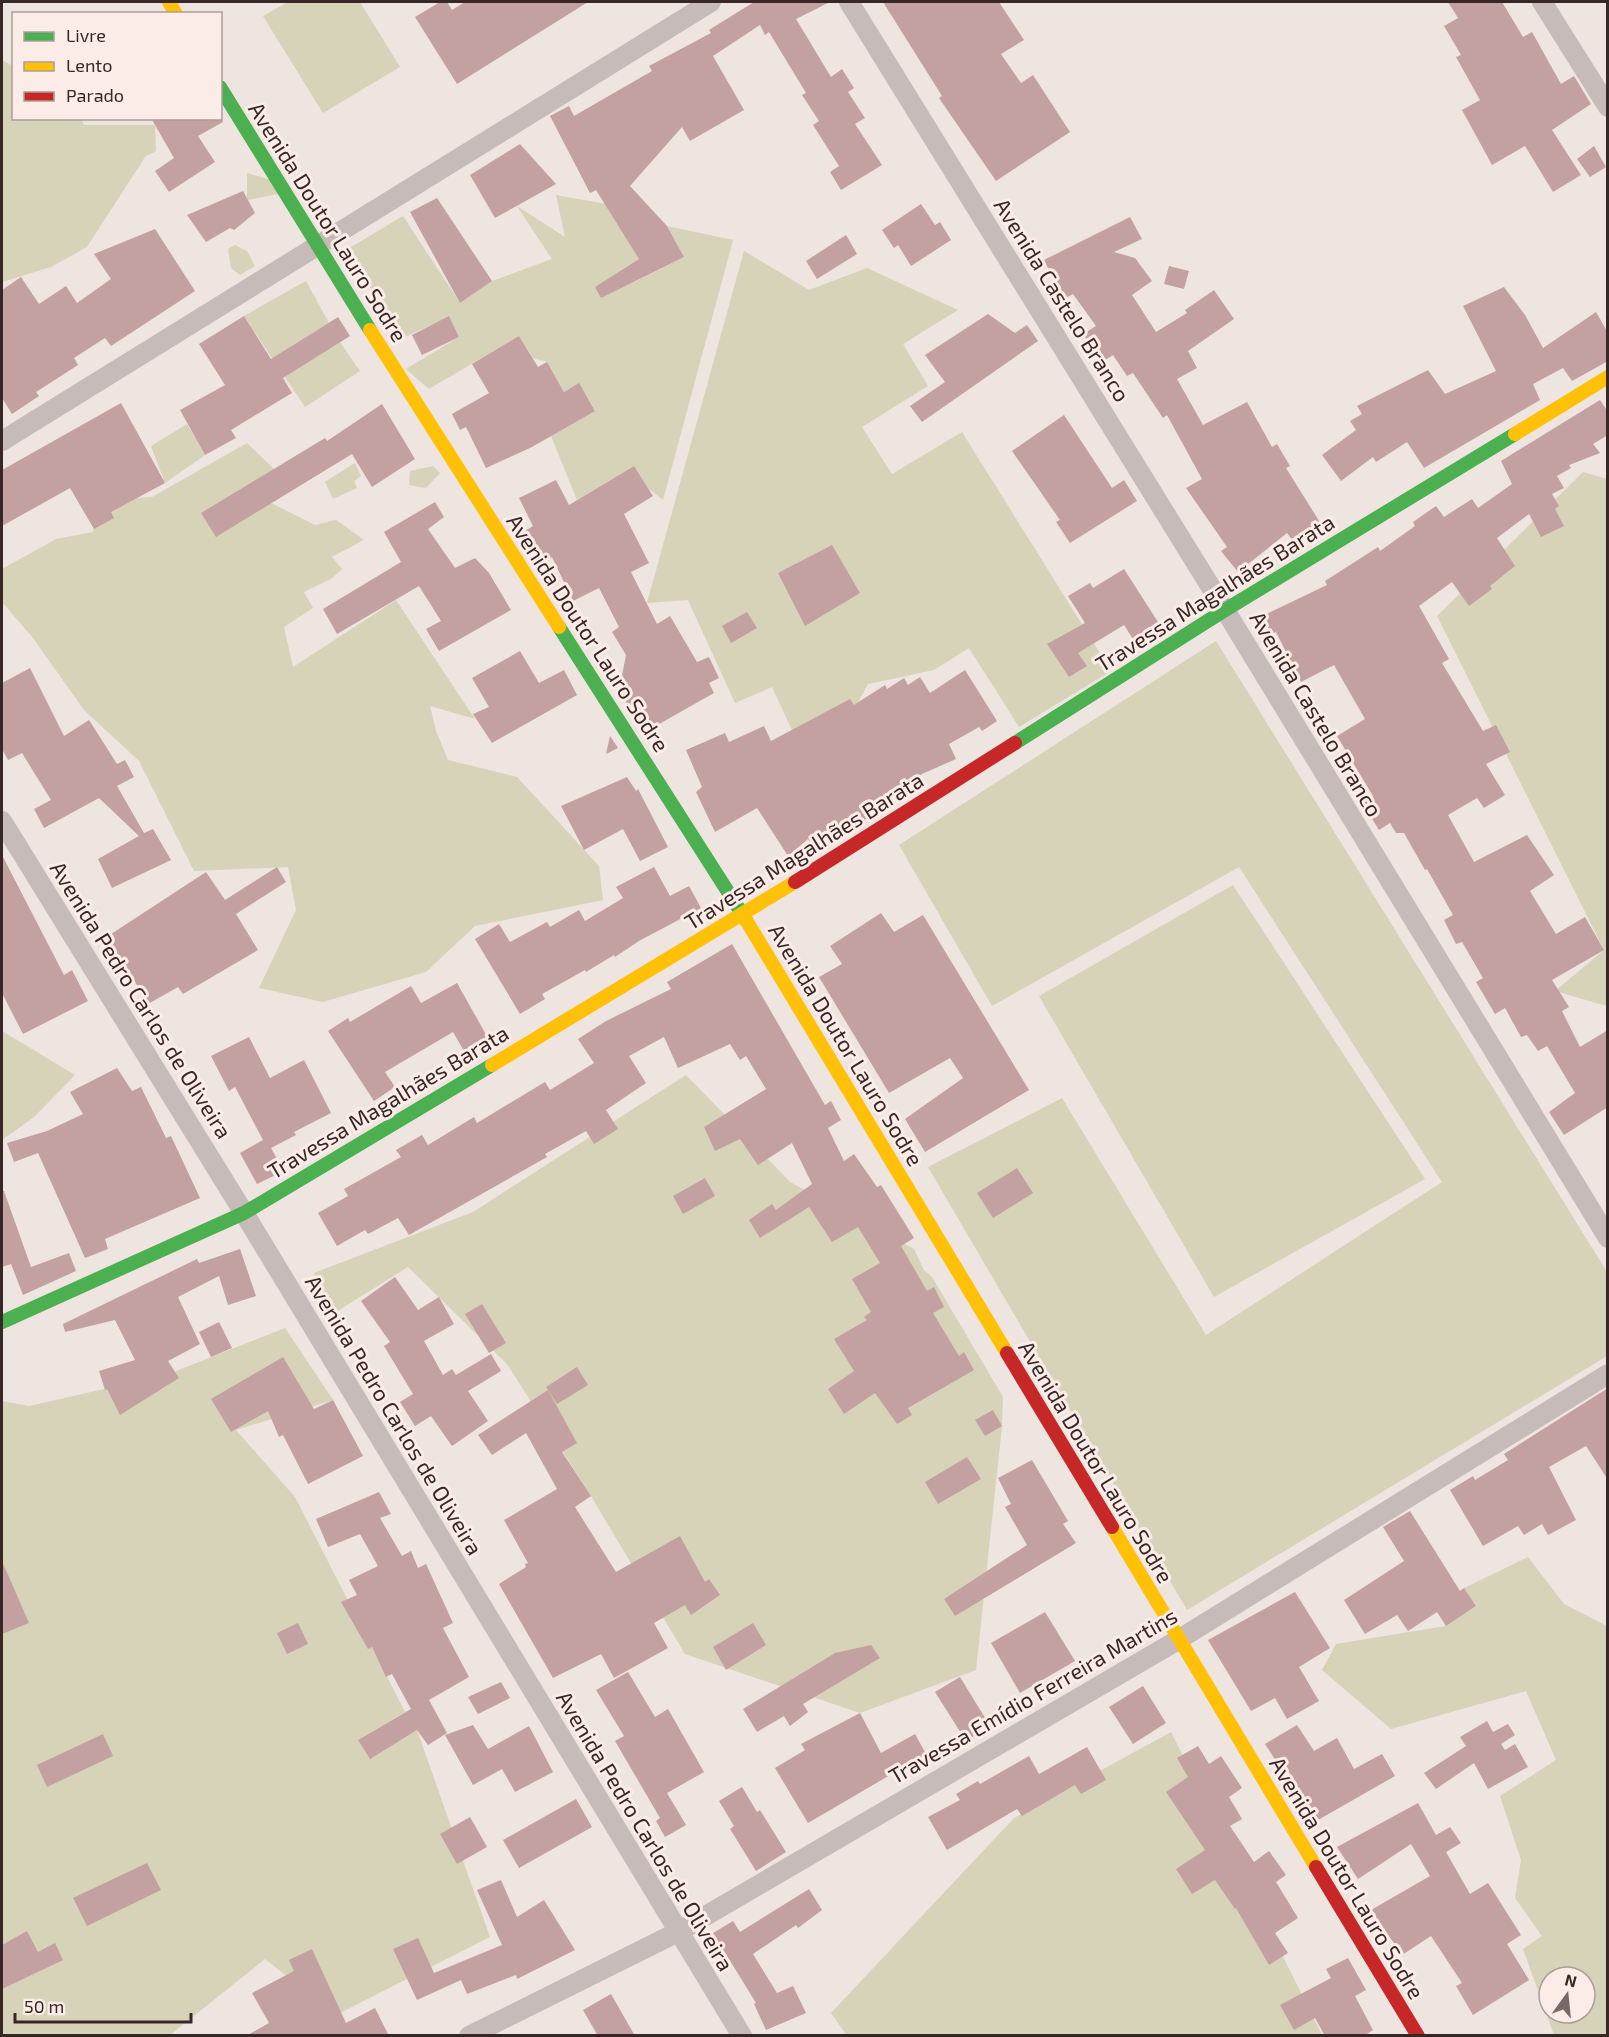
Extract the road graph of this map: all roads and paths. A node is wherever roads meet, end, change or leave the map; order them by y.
1 (711, 2) edge
2 (849, 2) edge
3 (1542, 2) edge
4 (222, 90) edge
5 (1608, 106) edge
6 (316, 246) junction
7 (1608, 378) edge
8 (2, 441) edge
9 (1225, 610) junction
10 (2, 821) edge
11 (743, 915) junction
12 (244, 1213) junction
13 (1608, 1238) edge
14 (2, 1322) edge
15 (1608, 1374) edge
16 (1178, 1640) junction
17 (678, 1932) junction
18 (469, 2036) edge
19 (742, 2036) edge
20 (1418, 2036) edge

1 - 6 street
2 - 9 street, Avenida Castelo Branco
3 - 5 street
4 - 6 street, Avenida Doutor Lauro Sodre
6 - 8 street
6 - 11 street, Avenida Doutor Lauro Sodre
7 - 9 street, Travessa Magalhães Barata
9 - 11 street, Travessa Magalhães Barata
9 - 13 street, Avenida Castelo Branco
10 - 12 street, Avenida Pedro Carlos de Oliveira
11 - 12 street, Travessa Magalhães Barata
11 - 16 street, Avenida Doutor Lauro Sodre
12 - 14 street, Travessa Magalhães Barata
12 - 17 street, Avenida Pedro Carlos de Oliveira
15 - 16 street, Travessa Emídio Ferreira Martins
16 - 17 street, Travessa Emídio Ferreira Martins
16 - 20 street, Avenida Doutor Lauro Sodre
17 - 18 street, Travessa Emídio Ferreira Martins
17 - 19 street, Avenida Pedro Carlos de Oliveira

